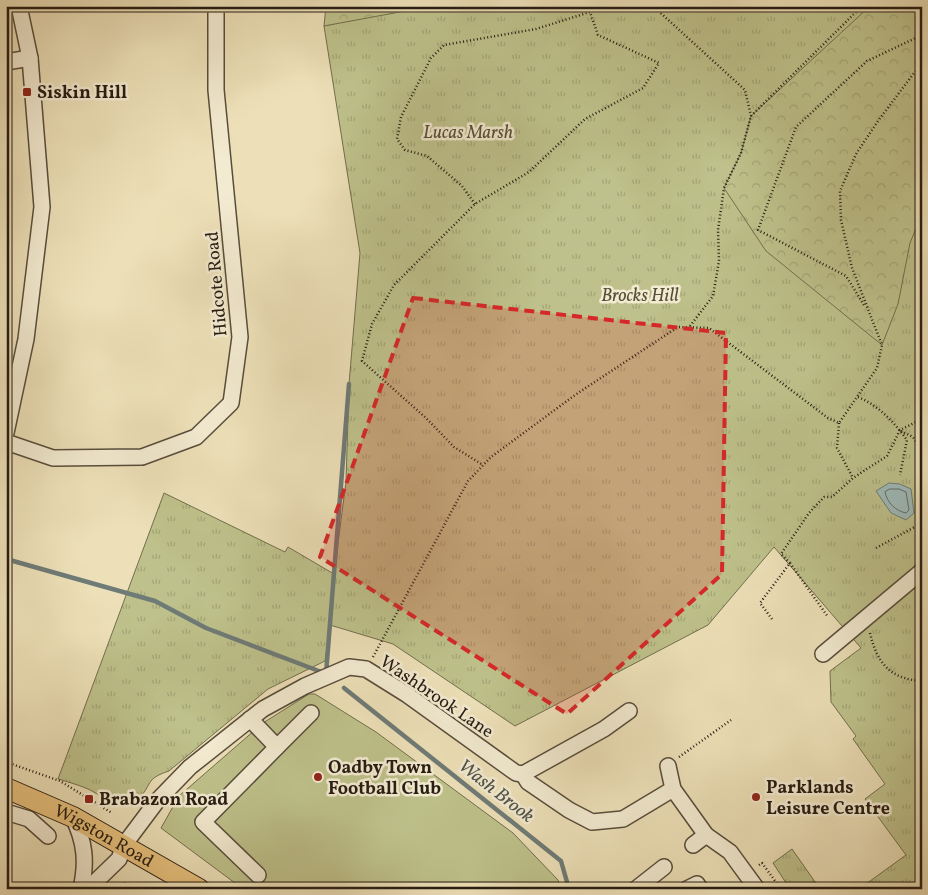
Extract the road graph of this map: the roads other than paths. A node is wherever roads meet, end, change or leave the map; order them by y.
1 (19, 6) edge
2 (216, 6) edge
3 (30, 58) junction
4 (6, 62) edge
5 (6, 433) edge
6 (6, 442) edge
7 (922, 571) edge
8 (823, 654) dead end
9 (629, 711) dead end
10 (311, 713) dead end
11 (250, 719) junction
12 (277, 747) junction
13 (668, 766) road end
14 (523, 774) junction
15 (6, 788) edge
16 (673, 789) junction
17 (6, 812) edge
18 (73, 817) junction
19 (706, 835) junction
20 (48, 836) dead end
21 (124, 845) junction
22 (693, 845) dead end
23 (664, 868) dead end
24 (258, 875) dead end
25 (81, 889) edge
26 (88, 889) edge
27 (199, 889) edge
28 (636, 889) edge
29 (687, 889) edge
30 (700, 889) edge
31 (757, 889) edge

1 - 3 street
2 - 6 street, Hidcote Road
3 - 4 street
3 - 5 street
7 - 8 street
9 - 14 street
10 - 12 street
11 - 12 street
11 - 14 street, Washbrook Lane
11 - 21 street, Washbrook Lane
12 - 24 street
13 - 16 street
14 - 16 street, Washbrook Lane
15 - 18 main road, Wigston Road
16 - 19 street
17 - 20 street, Wigston Road
18 - 21 main road, Wigston Road
18 - 25 street
19 - 22 street
19 - 31 street
21 - 26 street
21 - 27 main road, Wigston Road
23 - 28 street
29 - 30 street

